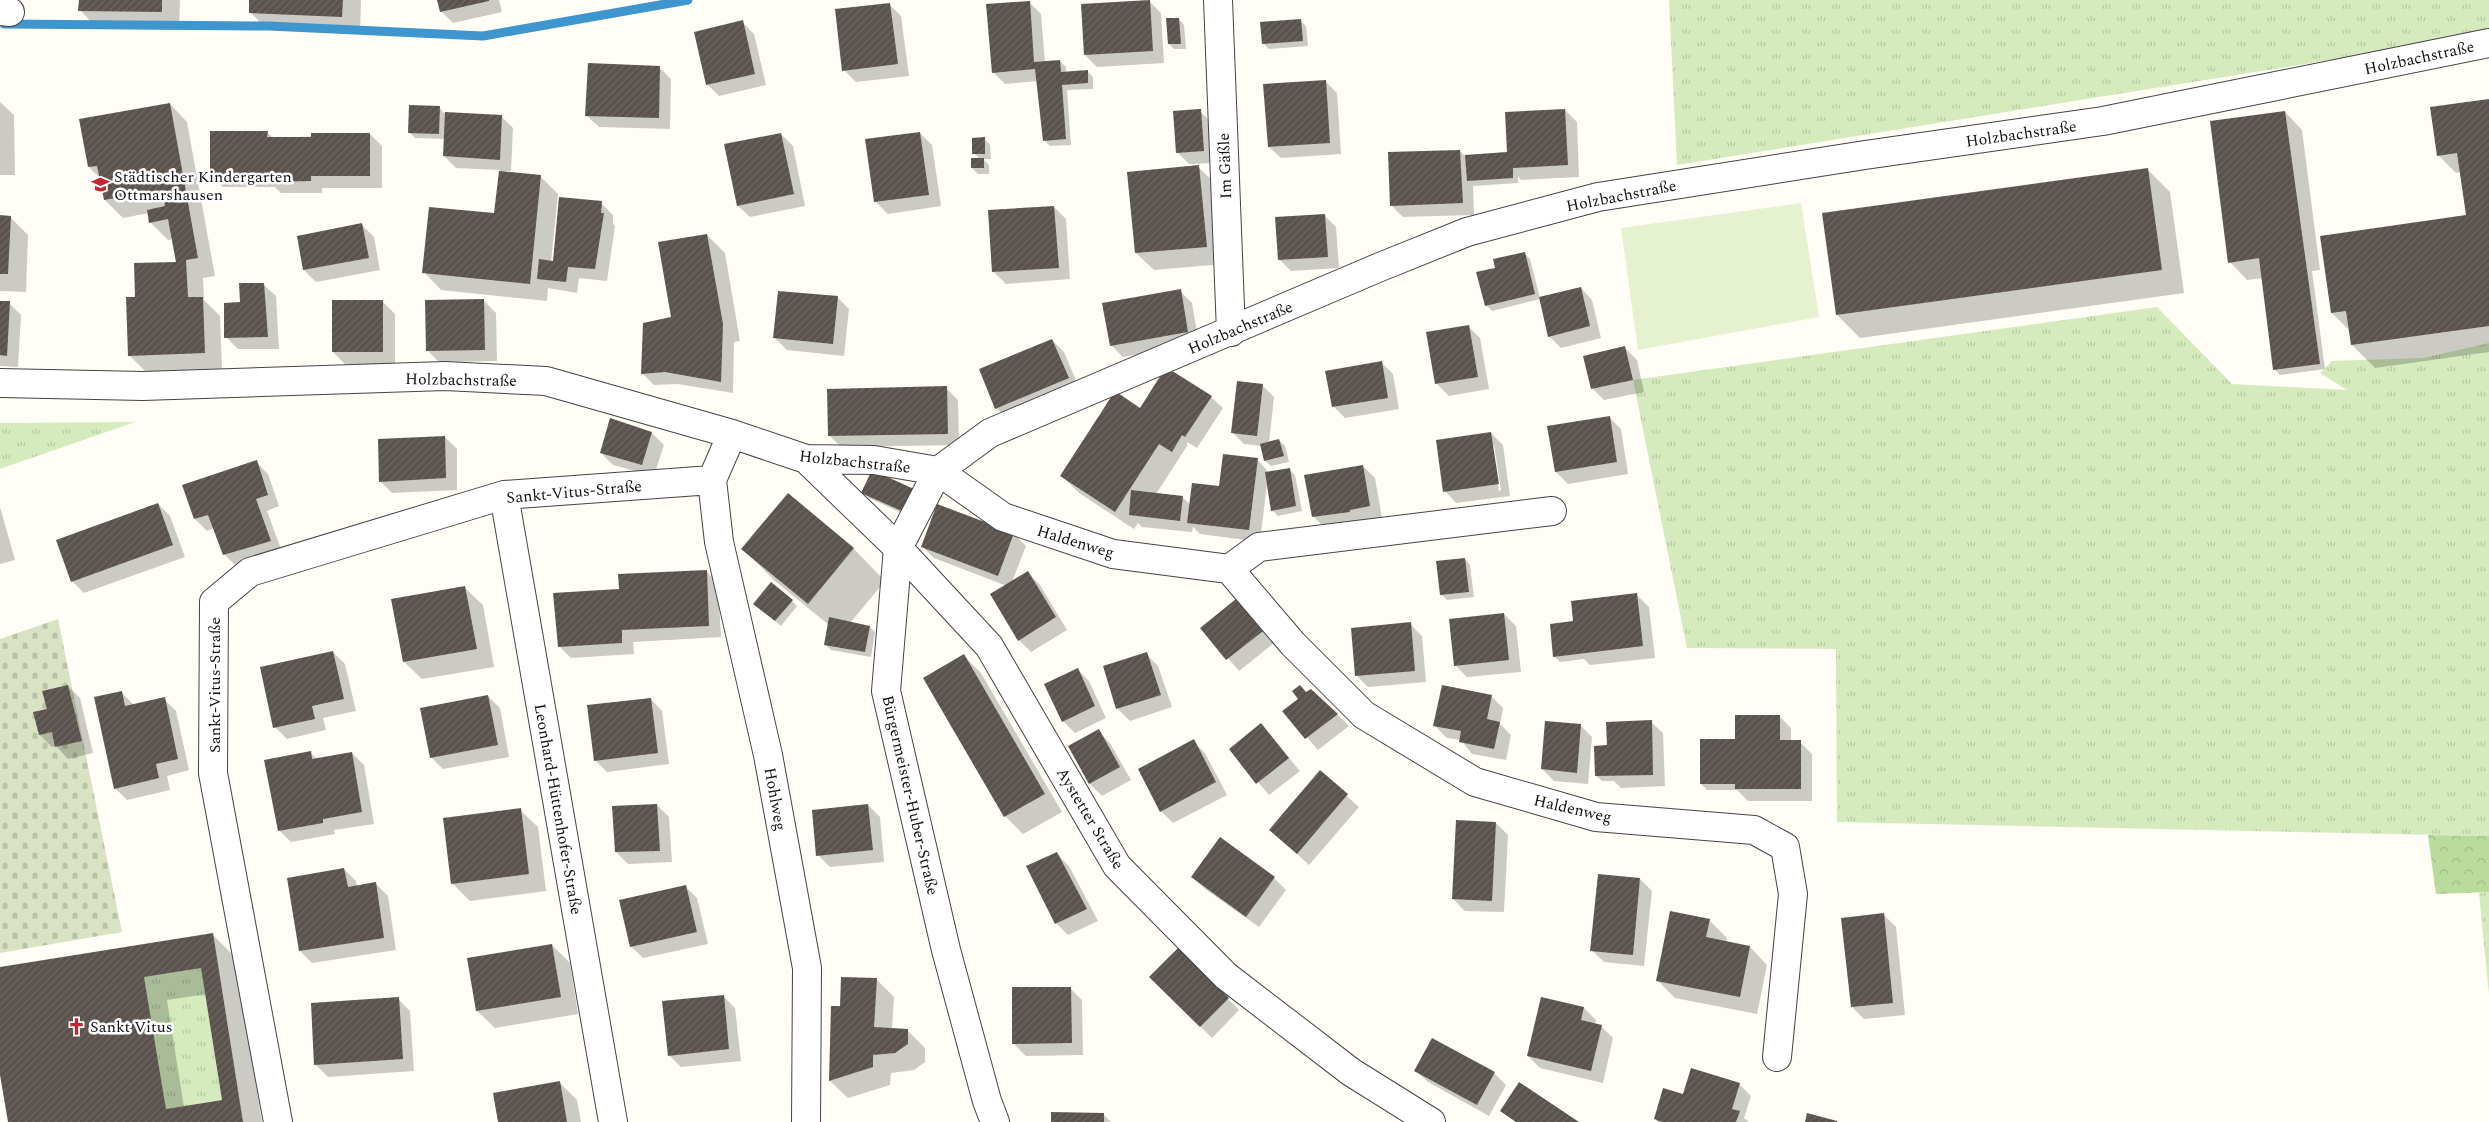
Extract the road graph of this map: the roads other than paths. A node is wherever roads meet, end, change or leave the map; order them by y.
1 (1218, 0) edge
2 (2489, 42) edge
3 (1231, 332) junction
4 (0, 384) edge
5 (732, 434) junction
6 (806, 459) junction
7 (938, 471) junction
8 (712, 480) junction
9 (504, 495) junction
10 (1552, 511) dead end
11 (898, 548) junction
12 (1229, 569) junction
13 (1778, 1057) dead end
14 (278, 1122) edge
15 (613, 1122) edge
16 (806, 1122) edge
17 (995, 1122) edge
18 (1431, 1122) edge

1 - 3 street, Im Gäßle
2 - 3 street, Holzbachstraße
3 - 7 street, Holzbachstraße
4 - 5 street, Holzbachstraße
5 - 6 street, Holzbachstraße
5 - 8 street
6 - 7 street, Holzbachstraße
6 - 11 street, Aystetter Straße
7 - 11 street, Bürgermeister-Huber-Straße
7 - 12 street, Haldenweg
8 - 9 street, Sankt-Vitus-Straße
8 - 16 street, Hohlweg
9 - 14 street, Sankt-Vitus-Straße
9 - 15 street, Leonhard-Hüttenhofer-Straße
10 - 12 street
11 - 17 street, Bürgermeister-Huber-Straße
11 - 18 street, Aystetter Straße
12 - 13 street, Haldenweg

